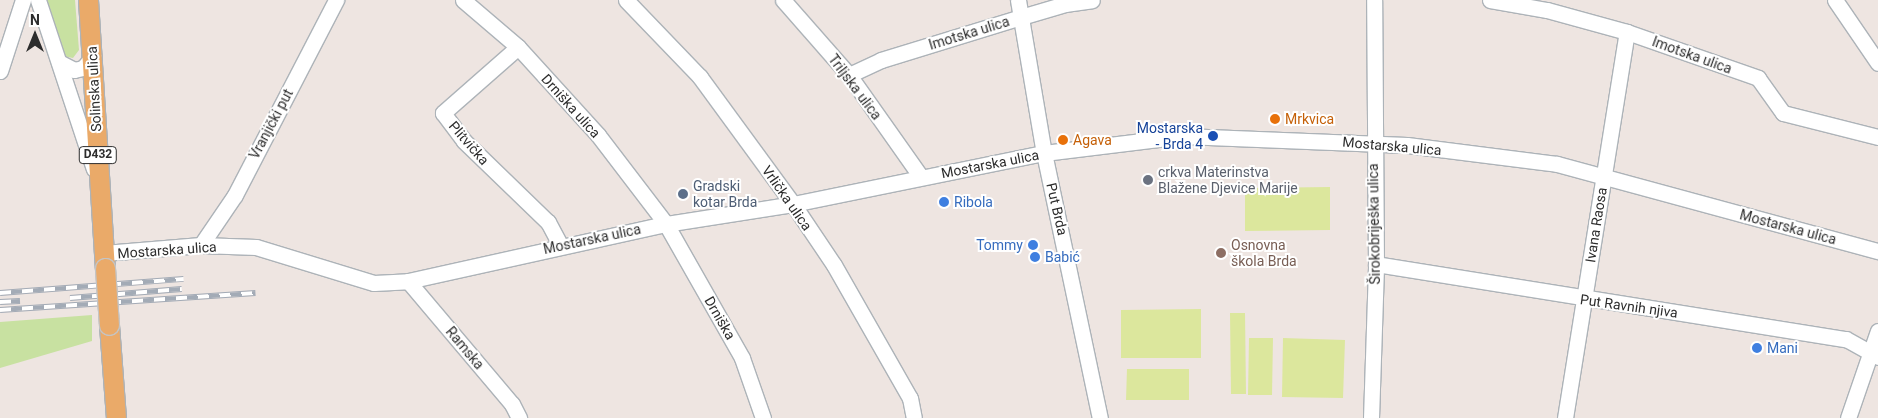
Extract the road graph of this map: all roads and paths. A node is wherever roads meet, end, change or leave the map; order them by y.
1 (23, 0) edge
2 (38, 0) edge
3 (88, 0) edge
4 (336, 0) edge
5 (463, 0) edge
6 (626, 0) edge
7 (783, 0) edge
8 (1018, 0) edge
9 (1092, 0) edge
10 (1374, 0) edge
11 (1490, 0) edge
12 (1834, 0) edge
13 (1020, 17) junction
14 (1626, 32) junction
15 (518, 47) junction
16 (92, 56) junction
17 (59, 62) junction
18 (1878, 63) edge
19 (0, 71) edge
20 (849, 75) junction
21 (1878, 136) edge
22 (1372, 142) junction
23 (1044, 153) junction
24 (921, 177) junction
25 (1604, 177) junction
26 (100, 187) junction
27 (793, 204) junction
28 (666, 224) junction
29 (201, 245) junction
30 (561, 246) junction
31 (1878, 251) edge
32 (104, 260) junction
33 (1376, 264) junction
34 (408, 281) junction
35 (1584, 300) junction
36 (1878, 331) edge
37 (1874, 355) edge
38 (115, 417) edge
39 (519, 418) edge
40 (763, 418) edge
41 (914, 418) edge
42 (1100, 418) edge
43 (1371, 418) edge
44 (1566, 418) edge
45 (1848, 418) edge

1 - 19 street
2 - 17 street
3 - 16 main road, Solinska ulica / D432
4 - 29 street, Vranjički put
5 - 15 street, Drniška ulica
6 - 27 street, Vrlička ulica
7 - 20 street, Triljska ulica
8 - 13 street, Put Brda
9 - 13 street, Imotska ulica
10 - 22 street, Širokobriješka ulica
11 - 14 street, Imotska ulica
12 - 18 street
13 - 20 street, Imotska ulica
13 - 23 street, Put Brda
14 - 21 street, Imotska ulica
14 - 25 street, Ivana Raosa
15 - 28 street, Drniška ulica
15 - 30 street, Plitvička
16 - 17 street
16 - 26 main road, Solinska ulica / D432
17 - 26 street
20 - 24 street, Triljska ulica
22 - 23 street, Mostarska ulica
22 - 25 street, Mostarska ulica
22 - 33 street, Širokobriješka ulica
23 - 24 street, Mostarska ulica
23 - 42 street, Put Brda
24 - 27 street, Mostarska ulica
25 - 31 street, Mostarska ulica
25 - 35 street, Ivana Raosa
26 - 32 main road, Solinska ulica / D432
27 - 28 street, Mostarska ulica
27 - 41 street, Vrlička ulica
28 - 30 street, Mostarska ulica
28 - 40 street, Drniška
29 - 32 street, Mostarska ulica
29 - 34 street, Mostarska ulica
30 - 34 street, Mostarska ulica
32 - 38 main road, D432, bridge
33 - 35 street, Put Ravnih njiva
33 - 43 street, Širokobriješka ulica
34 - 39 street, Ramska
35 - 37 street, Put Ravnih njiva
35 - 44 street, Ivana Raosa
36 - 37 street
37 - 45 street

